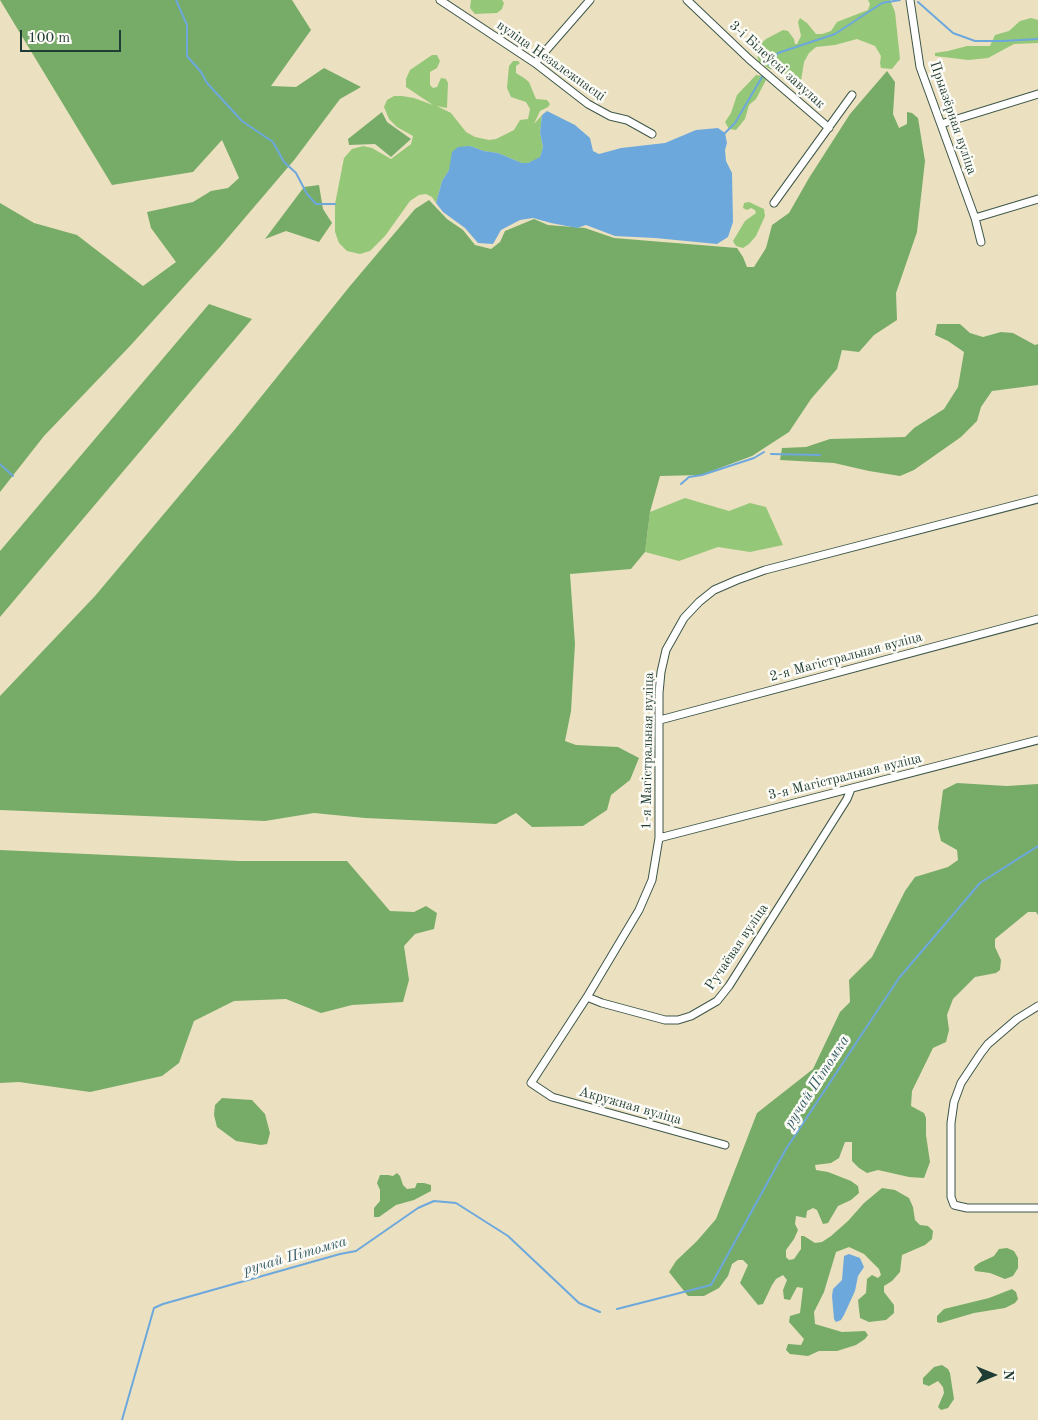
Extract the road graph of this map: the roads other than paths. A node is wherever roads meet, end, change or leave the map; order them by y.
1 (442, 0) edge
2 (590, 0) edge
3 (687, 0) edge
4 (910, 0) edge
5 (535, 63) junction
6 (1038, 94) edge
7 (852, 95) dead end
8 (941, 124) junction
9 (828, 128) junction
10 (652, 134) dead end
11 (1038, 199) edge
12 (774, 203) dead end
13 (975, 218) junction
14 (981, 242) dead end
15 (1038, 499) edge
16 (1038, 619) edge
17 (660, 720) junction
18 (1038, 740) edge
19 (851, 789) junction
20 (659, 838) junction
21 (587, 997) junction
22 (1038, 1006) edge
23 (531, 1083) joint
24 (725, 1145) dead end
25 (1038, 1208) edge

1 - 5 street, вуліца Незалежнасці
2 - 5 street
3 - 9 street, 3-і Білеўскі завулак
4 - 8 street, Прыазёрная вуліца
5 - 10 street, вуліца Незалежнасці
6 - 8 street
7 - 9 street
8 - 13 street, Прыазёрная вуліца
9 - 12 street
11 - 13 street
13 - 14 street, Прыазёрная вуліца
15 - 17 street, 1-я Магістральная вуліца
16 - 17 street, 2-я Магістральная вуліца
17 - 20 street, 1-я Магістральная вуліца
18 - 19 street, 3-я Магістральная вуліца
19 - 20 street, 3-я Магістральная вуліца
19 - 21 street, Ручаёвая вуліца
20 - 21 street, 1-я Магістральная вуліца
21 - 23 street, 1-я Магістральная вуліца
22 - 25 street
23 - 24 street, Акружная вуліца

